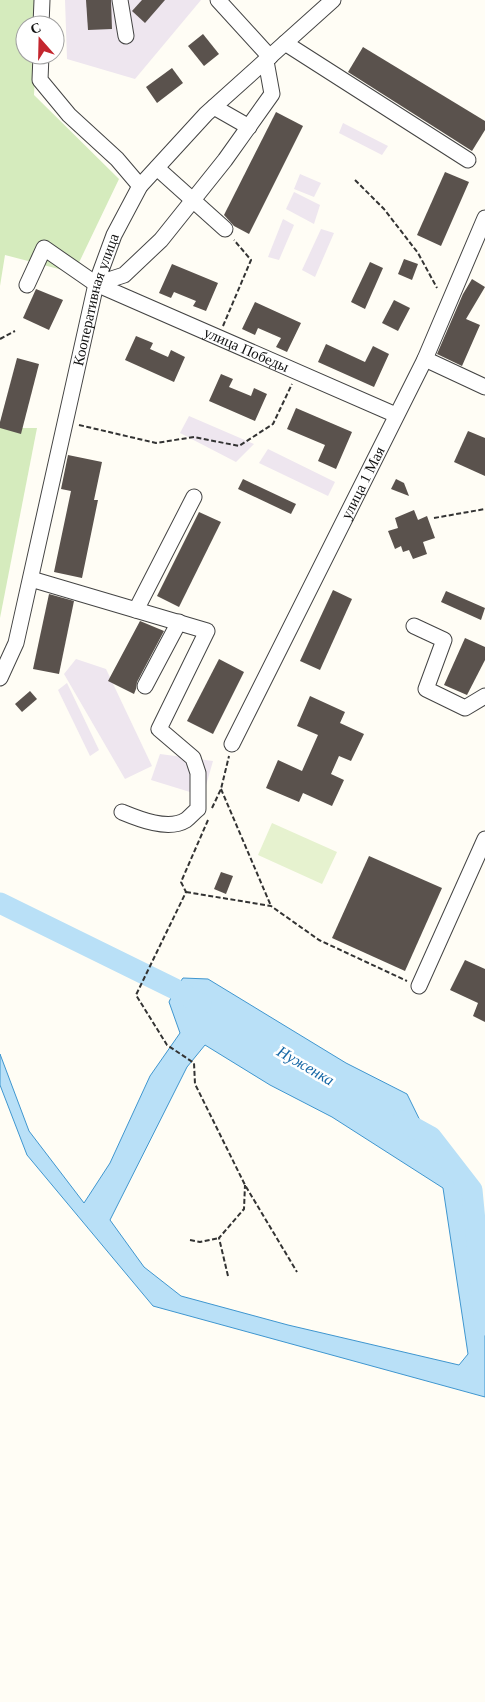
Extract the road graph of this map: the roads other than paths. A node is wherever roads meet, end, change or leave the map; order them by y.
1 (42, 0) edge
2 (120, 0) edge
3 (218, 0) edge
4 (333, 0) edge
5 (41, 15) edge
6 (126, 36) dead end
7 (286, 43) junction
8 (268, 59) junction
9 (41, 65) edge
10 (214, 108) junction
11 (248, 127) junction
12 (468, 160) dead end
13 (157, 168) junction
14 (140, 186) junction
15 (193, 200) junction
16 (485, 218) edge
17 (225, 229) road end
18 (96, 284) junction
19 (26, 285) dead end
20 (425, 358) junction
21 (485, 387) edge
22 (396, 415) junction
23 (194, 497) dead end
24 (31, 579) junction
25 (136, 610) junction
26 (179, 622) junction
27 (414, 626) dead end
28 (0, 678) edge
29 (145, 686) dead end
30 (485, 696) edge
31 (232, 744) road end
32 (122, 812) dead end
33 (485, 839) edge
34 (419, 986) road end

1 - 5 street
2 - 6 street
3 - 8 street
4 - 7 street, Кооперативная улица
7 - 8 street, Кооперативная улица
7 - 12 street
8 - 10 street, Кооперативная улица
8 - 11 street
9 - 14 street
10 - 11 street
10 - 13 street, Кооперативная улица
11 - 15 street
13 - 14 street, Кооперативная улица
13 - 15 street
14 - 18 street, Кооперативная улица
15 - 17 street
15 - 18 street
16 - 20 street, улица 1 Мая
18 - 19 street, улица Победы
18 - 22 street, улица Победы
18 - 24 street, Кооперативная улица
20 - 21 street
20 - 22 street, улица 1 Мая
22 - 31 street, улица 1 Мая
23 - 25 street
24 - 25 street
24 - 28 street, Кооперативная улица
25 - 26 street
26 - 29 street
26 - 32 street
27 - 30 street
33 - 34 street

